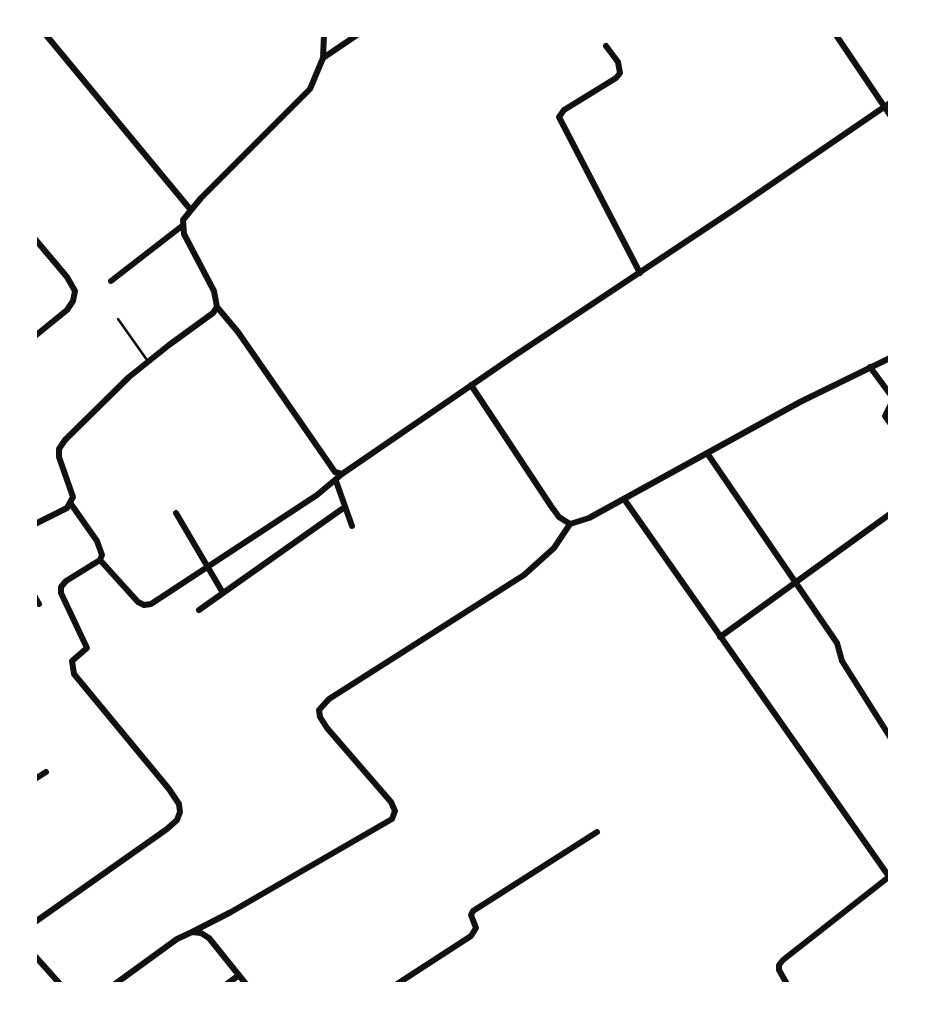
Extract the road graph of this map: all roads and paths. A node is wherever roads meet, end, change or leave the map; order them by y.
1 (46, 35) edge
2 (324, 35) edge
3 (357, 35) edge
4 (839, 36) edge
5 (606, 46) dead end
6 (323, 58) junction
7 (887, 105) edge
8 (890, 115) edge
9 (190, 209) junction
10 (182, 226) junction
11 (35, 239) edge
12 (640, 273) junction
13 (111, 281) dead end
14 (217, 307) junction
15 (118, 320) dead end
16 (35, 336) edge
17 (890, 358) edge
18 (148, 361) junction
19 (870, 367) junction
20 (471, 386) junction
21 (890, 394) edge
22 (890, 406) edge
23 (890, 423) edge
24 (707, 453) junction
25 (342, 474) junction
26 (335, 481) junction
27 (624, 499) junction
28 (71, 504) junction
29 (342, 509) dead end
30 (176, 513) dead end
31 (890, 514) edge
32 (35, 524) edge
33 (570, 524) junction
34 (352, 526) dead end
35 (100, 560) junction
36 (208, 568) junction
37 (795, 583) junction
38 (223, 593) junction
39 (199, 610) dead end
40 (720, 637) junction
41 (890, 737) edge
42 (46, 772) dead end
43 (35, 779) edge
44 (597, 832) dead end
45 (890, 877) edge
46 (35, 922) edge
47 (192, 932) junction
48 (35, 956) edge
49 (43, 964) junction
50 (35, 971) edge
51 (239, 975) junction
52 (789, 983) edge
53 (60, 984) edge
54 (115, 984) edge
55 (228, 984) edge
56 (246, 984) edge
57 (397, 984) edge

1 - 9 street
2 - 6 street
3 - 6 street
4 - 7 street
5 - 12 street
6 - 9 street
7 - 8 street
7 - 12 street
9 - 10 street
10 - 13 street
10 - 14 street
11 - 16 street
12 - 20 street
14 - 18 street
14 - 25 street
15 - 18 lane
17 - 19 street
18 - 28 street
19 - 21 street
19 - 24 street
20 - 25 street
20 - 33 street
22 - 23 street
24 - 27 street
24 - 37 street
25 - 26 street
26 - 34 street
26 - 36 street
27 - 33 street
27 - 40 street
28 - 32 street
28 - 35 street
29 - 38 street
30 - 36 street
31 - 37 street
33 - 47 street
35 - 36 street
35 - 46 street
36 - 38 street
37 - 40 street
37 - 41 street
38 - 39 street
40 - 45 street
42 - 43 street
44 - 57 street
45 - 52 street
47 - 51 street
47 - 54 street
48 - 49 street
49 - 50 street
49 - 53 street
51 - 55 street
51 - 56 street

